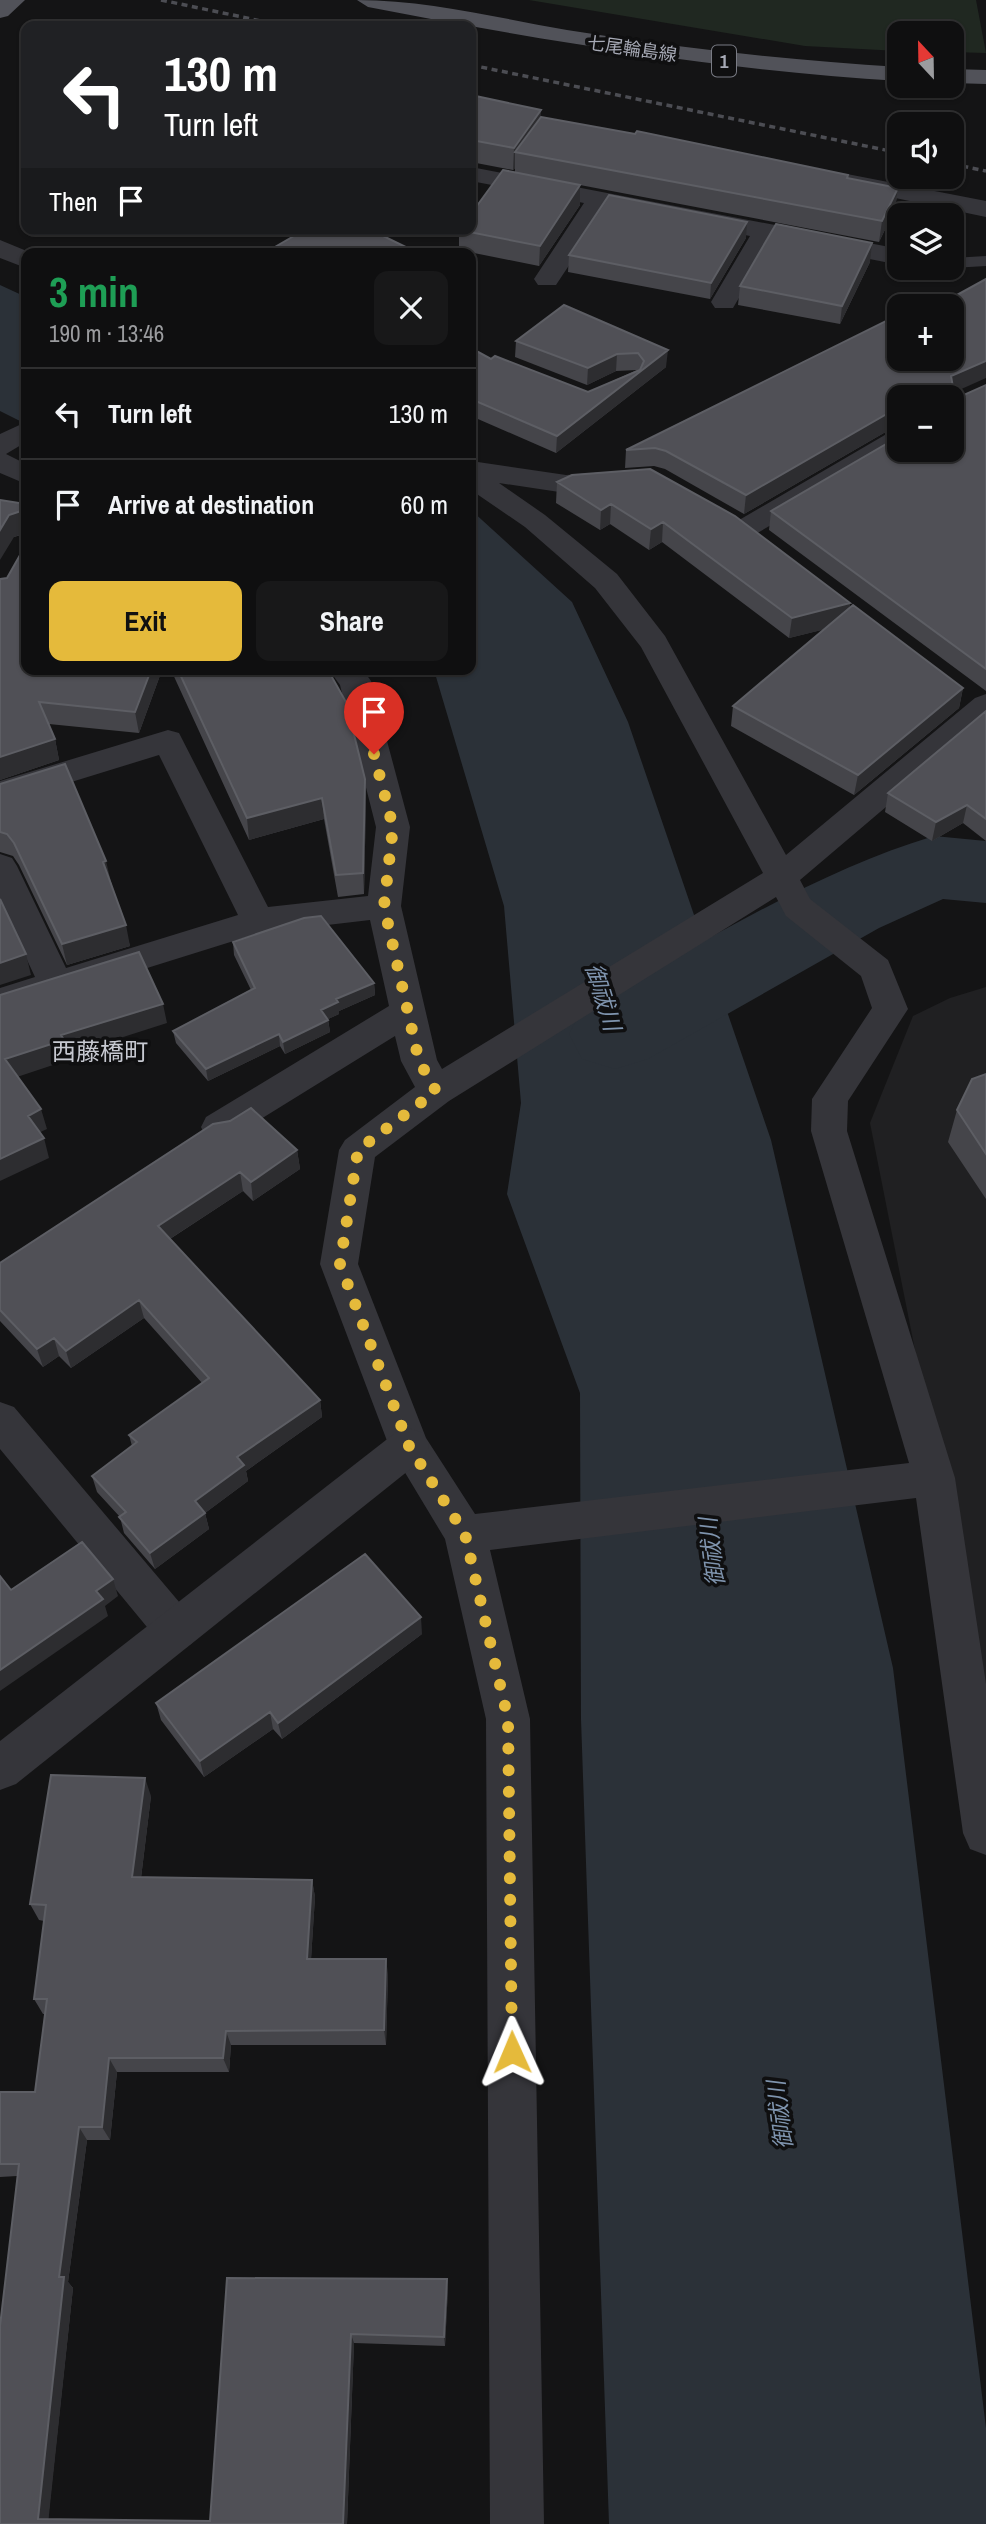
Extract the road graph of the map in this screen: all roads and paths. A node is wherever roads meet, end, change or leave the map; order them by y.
1 (14, 0) edge
2 (368, 0) edge
3 (0, 11) edge
4 (474, 21) edge
5 (476, 21) edge
6 (887, 73) edge
7 (964, 76) edge
8 (986, 77) edge
9 (476, 175) edge
10 (823, 176) edge
11 (600, 199) junction
12 (986, 209) edge
13 (765, 231) junction
14 (0, 248) edge
15 (887, 254) edge
16 (21, 258) edge
17 (986, 261) edge
18 (964, 262) edge
19 (547, 279) dead end
20 (724, 302) dead end
21 (21, 433) edge
22 (887, 446) edge
23 (0, 447) edge
24 (0, 461) edge
25 (476, 471) edge
26 (21, 472) edge
27 (476, 480) edge
28 (629, 480) edge
29 (743, 530) edge
30 (349, 675) edge
31 (977, 701) edge
32 (0, 793) edge
33 (0, 866) edge
34 (789, 892) junction
35 (384, 906) junction
36 (258, 920) junction
37 (56, 984) junction
38 (0, 1001) edge
39 (408, 1012) junction
40 (436, 1091) junction
41 (219, 1127) edge
42 (0, 1419) edge
43 (409, 1446) junction
44 (934, 1478) junction
45 (465, 1534) junction
46 (176, 1630) junction
47 (0, 1769) edge
48 (986, 1833) edge
49 (517, 2524) edge

1 - 3 main road
2 - 4 main road, 七尾輪島線 / 1
5 - 6 main road, 七尾輪島線 / 1
7 - 8 main road
9 - 11 street
10 - 12 street
11 - 13 street
11 - 19 street
13 - 15 street
13 - 20 street
14 - 16 street
17 - 18 lane
21 - 23 street
22 - 29 street
24 - 26 street
25 - 28 street
27 - 34 street
30 - 35 street
31 - 34 street
32 - 36 street
33 - 37 street
34 - 40 street
34 - 44 street
35 - 36 street
35 - 39 street
36 - 37 street
37 - 38 street
39 - 40 street
39 - 41 street
40 - 43 street
42 - 46 street
43 - 45 street
43 - 46 street
44 - 45 street
44 - 48 street
45 - 49 street
46 - 47 street

